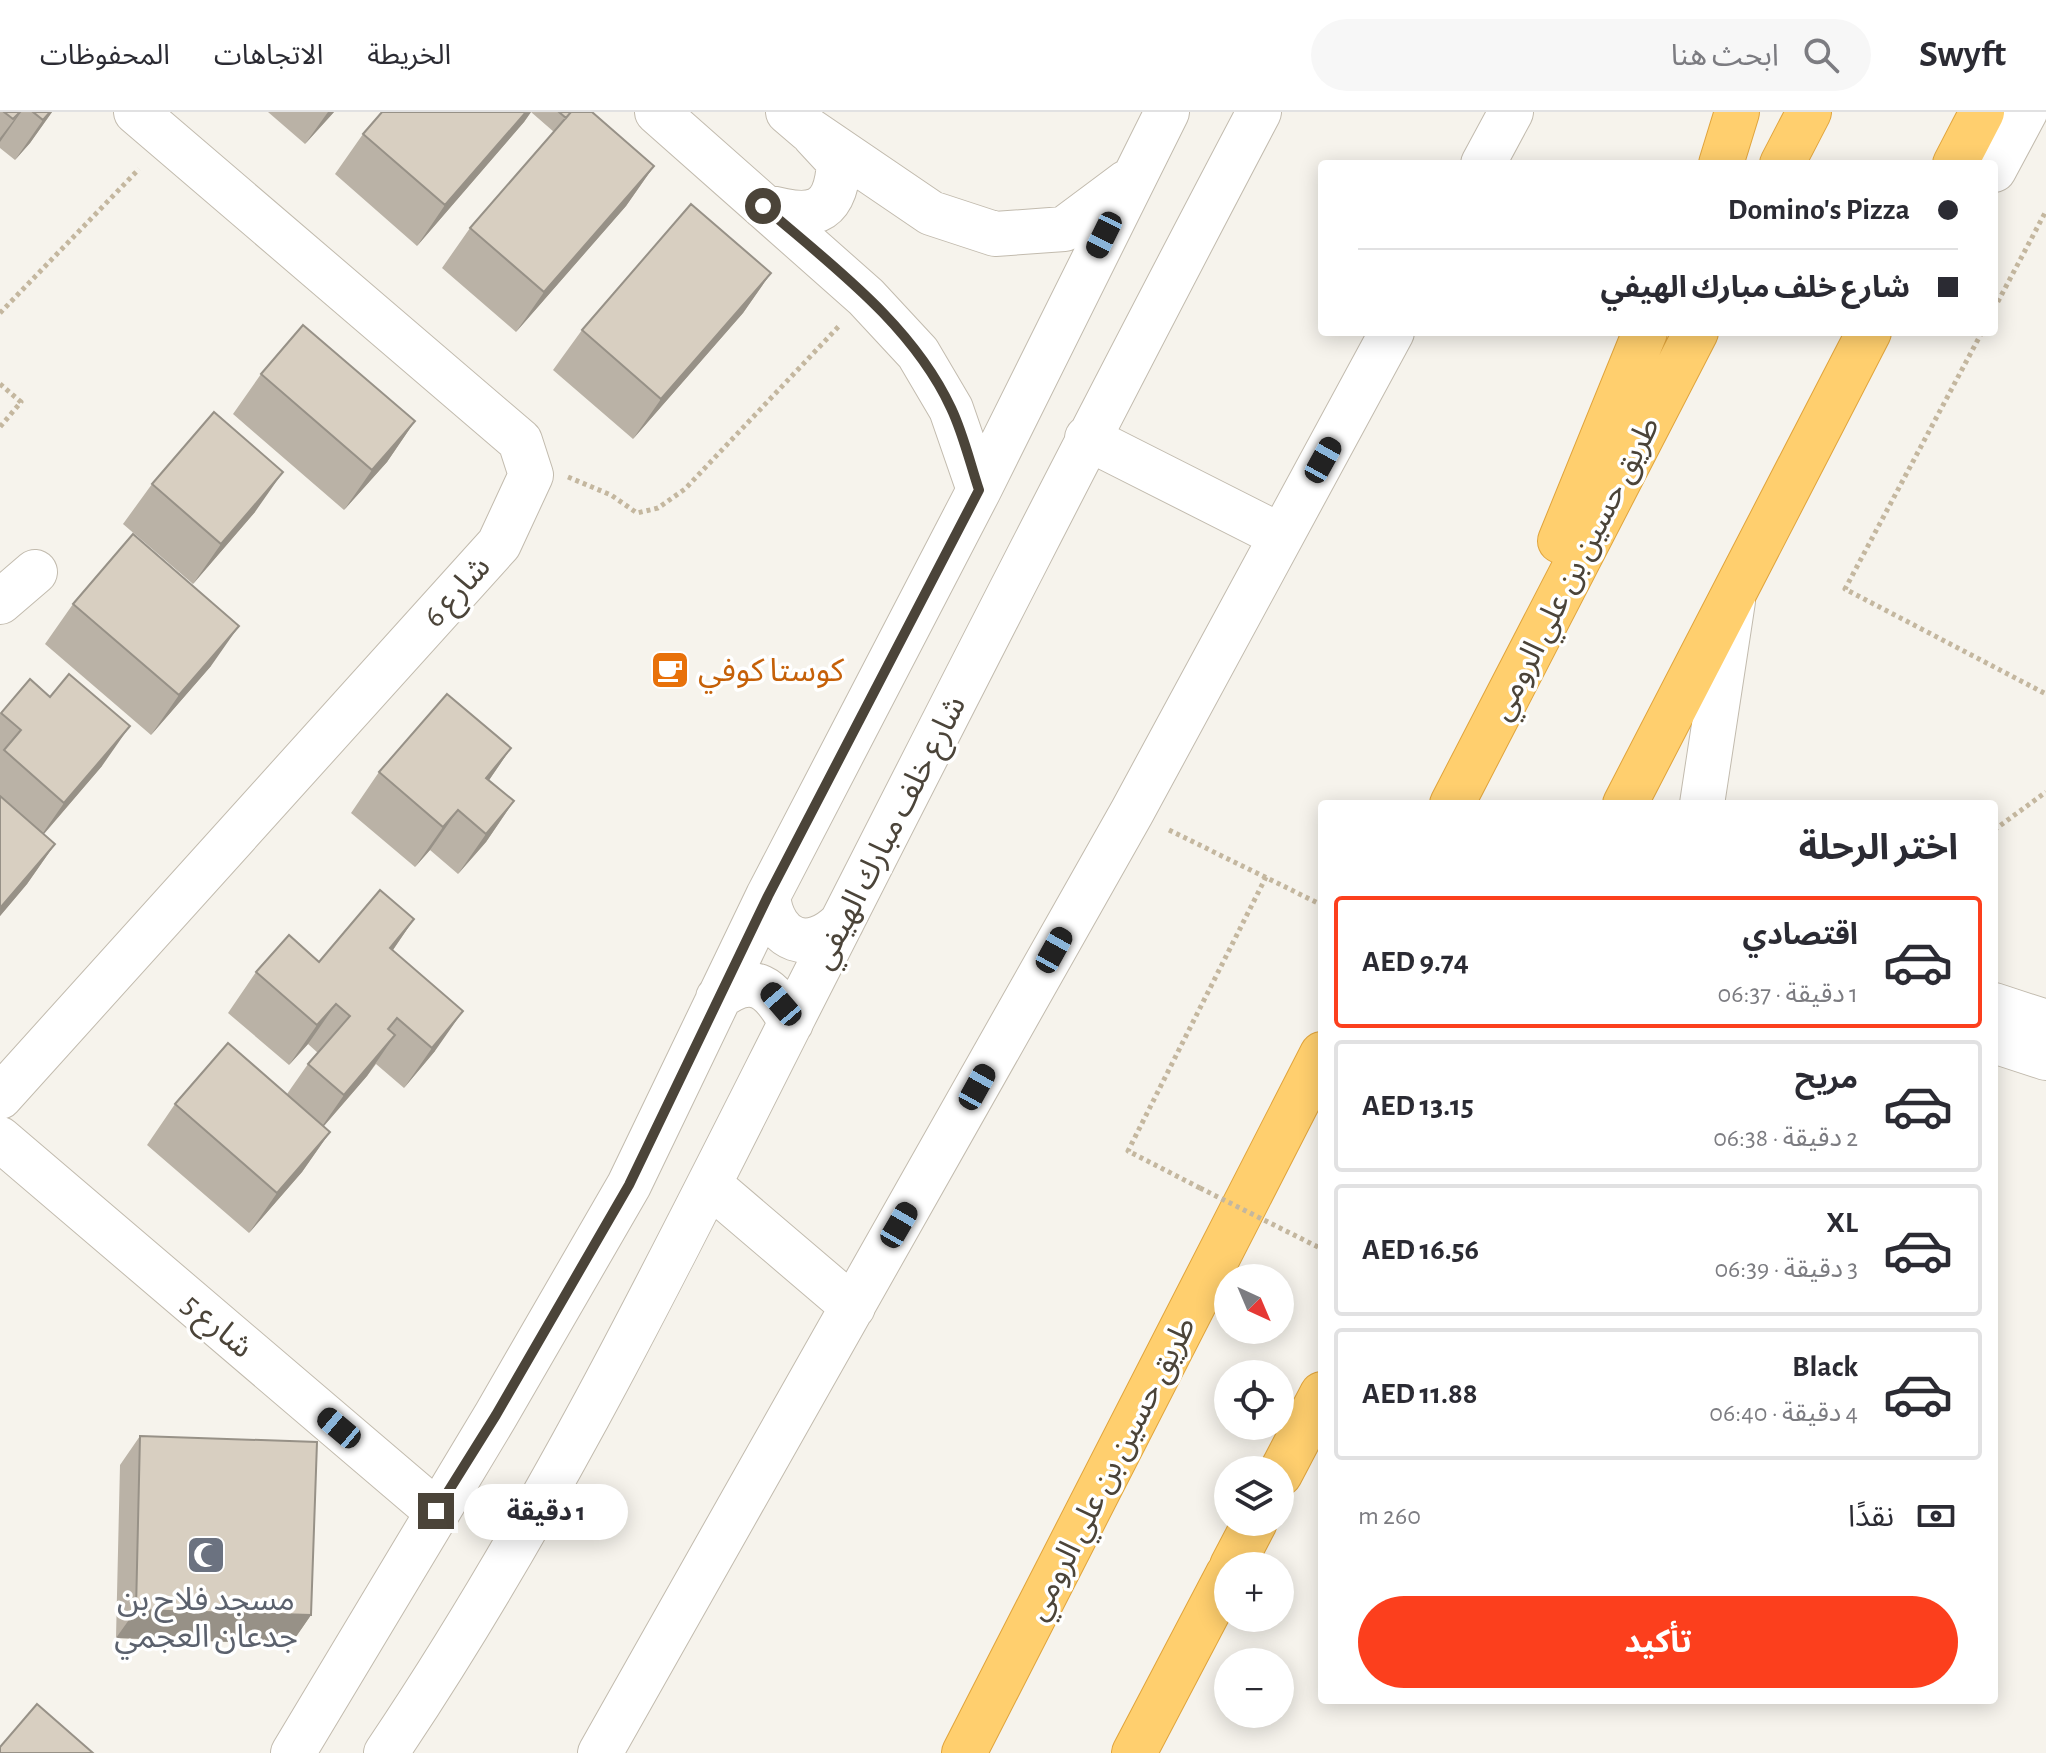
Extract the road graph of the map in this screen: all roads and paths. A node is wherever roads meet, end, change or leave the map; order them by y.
1 (136, 112) edge
2 (657, 112) edge
3 (1167, 112) edge
4 (1259, 112) edge
5 (1511, 112) edge
6 (1737, 112) edge
7 (1809, 112) edge
8 (1982, 112) edge
9 (2025, 112) edge
10 (798, 121) edge
11 (168, 140) junction
12 (1485, 160) edge
13 (1722, 160) edge
14 (1784, 160) edge
15 (1957, 160) edge
16 (1998, 163) edge
17 (1132, 178) junction
18 (763, 206) junction
19 (2046, 211) edge
20 (866, 297) junction
21 (1998, 301) edge
22 (0, 313) edge
23 (1390, 336) edge
24 (1643, 336) edge
25 (1694, 336) edge
26 (1867, 336) edge
27 (1884, 336) edge
28 (1980, 336) edge
29 (0, 384) edge
30 (1823, 420) junction
31 (0, 427) edge
32 (1087, 438) junction
33 (531, 475) junction
34 (979, 490) junction
35 (1281, 536) junction
36 (35, 572) dead end
37 (1734, 591) junction
38 (0, 602) edge
39 (2046, 694) edge
40 (1474, 761) junction
41 (2046, 792) edge
42 (1454, 800) edge
43 (1627, 800) edge
44 (1703, 800) edge
45 (1132, 812) junction
46 (1998, 827) edge
47 (1266, 877) junction
48 (768, 896) junction
49 (1318, 903) edge
50 (842, 922) junction
51 (718, 998) junction
52 (1998, 1006) edge
53 (2046, 1022) edge
54 (791, 1023) junction
55 (1998, 1042) edge
56 (2046, 1058) edge
57 (1318, 1062) edge
58 (0, 1097) edge
59 (0, 1139) edge
60 (710, 1185) junction
61 (1318, 1247) edge
62 (853, 1307) junction
63 (1318, 1402) edge
64 (1289, 1456) edge
65 (436, 1511) junction
66 (1214, 1601) edge
67 (293, 1753) edge
68 (386, 1753) edge
69 (600, 1753) edge
70 (964, 1753) edge
71 (1135, 1753) edge

1 - 11 street
2 - 18 street
3 - 17 street
4 - 32 street, شارع خلف مبارك الهيفي
5 - 12 street
6 - 13 highway
7 - 14 highway
8 - 15 highway
9 - 16 street
10 - 17 street
10 - 18 street
11 - 22 path
11 - 33 street
17 - 34 street
18 - 20 street
19 - 21 path
20 - 33 path
20 - 34 street
23 - 35 street
24 - 40 highway
25 - 40 highway, طريق حسين بن علي الرومي
26 - 30 highway
27 - 30 street
28 - 39 path
29 - 31 path
30 - 37 highway
32 - 35 street
32 - 50 street, شارع خلف مبارك الهيفي
33 - 58 street, شارع 6
34 - 48 street
35 - 45 street
36 - 38 street
37 - 43 highway
37 - 44 street
40 - 42 highway, طريق حسين بن علي الرومي
41 - 46 path
45 - 47 path
45 - 62 street
47 - 49 path
47 - 61 path, bridge
48 - 50 street
48 - 51 street
50 - 54 street, شارع خلف مبارك الهيفي
51 - 54 street
51 - 65 street
52 - 53 street
54 - 60 street, شارع خلف مبارك الهيفي
55 - 56 street
57 - 70 highway, طريق حسين بن علي الرومي
59 - 65 street, شارع 5
60 - 62 street
60 - 68 street, شارع خلف مبارك الهيفي
62 - 69 street
63 - 64 highway
65 - 67 street
66 - 71 highway

